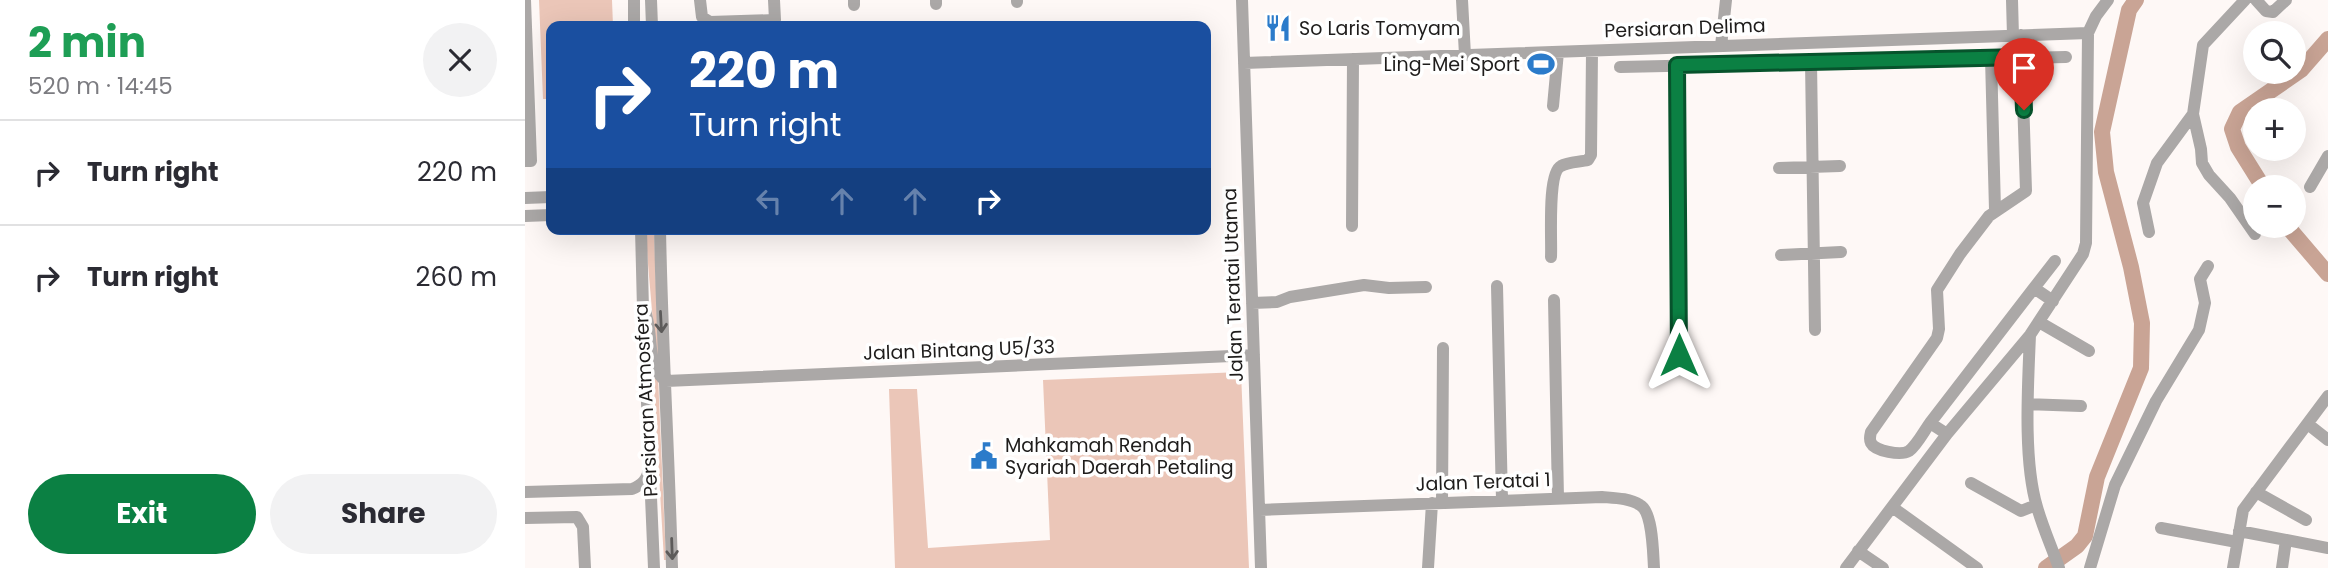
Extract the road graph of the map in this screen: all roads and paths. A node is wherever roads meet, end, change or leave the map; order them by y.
1 (526, 0) edge
2 (634, 0) edge
3 (651, 0) edge
4 (700, 0) edge
5 (774, 0) edge
6 (1242, 0) edge
7 (1462, 0) edge
8 (1726, 0) edge
9 (2012, 0) edge
10 (2108, 0) edge
11 (2245, 0) edge
12 (2256, 0) edge
13 (2286, 0) edge
14 (634, 21) edge
15 (652, 21) edge
16 (708, 21) edge
17 (742, 21) edge
18 (2088, 33) junction
19 (2017, 35) junction
20 (1721, 46) junction
21 (1592, 51) junction
22 (1558, 52) junction
23 (1465, 55) junction
24 (2022, 57) junction
25 (2066, 57) dead end
26 (1991, 58) junction
27 (1353, 59) junction
28 (1811, 62) junction
29 (1244, 63) junction
30 (1677, 65) junction
31 (1620, 67) dead end
32 (1553, 106) dead end
33 (2193, 114) junction
34 (2328, 156) edge
35 (528, 161) edge
36 (1840, 166) dead end
37 (1811, 167) junction
38 (1779, 168) dead end
39 (2310, 187) dead end
40 (546, 197) edge
41 (525, 198) edge
42 (1995, 210) junction
43 (546, 215) edge
44 (525, 216) edge
45 (2243, 218) edge
46 (1352, 226) dead end
47 (2149, 232) dead end
48 (641, 235) edge
49 (658, 235) edge
50 (1813, 253) junction
51 (1841, 253) dead end
52 (1781, 255) dead end
53 (1551, 257) dead end
54 (2055, 261) dead end
55 (2208, 266) dead end
56 (1497, 286) dead end
57 (1426, 287) dead end
58 (2034, 288) junction
59 (1554, 300) dead end
60 (2053, 301) junction
61 (643, 302) junction
62 (1252, 303) junction
63 (2039, 322) junction
64 (1815, 330) dead end
65 (2030, 335) junction
66 (1443, 348) dead end
67 (2089, 351) dead end
68 (1254, 355) junction
69 (1679, 355) dead end
70 (666, 381) junction
71 (2328, 396) edge
72 (2028, 404) junction
73 (2081, 406) dead end
74 (1930, 423) junction
75 (2309, 425) junction
76 (1947, 434) junction
77 (2328, 440) edge
78 (650, 465) junction
79 (1971, 483) dead end
80 (632, 489) junction
81 (525, 492) edge
82 (2256, 492) junction
83 (1558, 498) junction
84 (1502, 500) junction
85 (1437, 503) junction
86 (2036, 505) junction
87 (1892, 506) junction
88 (652, 510) junction
89 (1260, 510) junction
90 (525, 518) edge
91 (2305, 520) dead end
92 (2161, 528) dead end
93 (2238, 537) junction
94 (2286, 540) junction
95 (2328, 548) edge
96 (1858, 551) junction
97 (585, 568) edge
98 (654, 568) edge
99 (672, 568) edge
100 (1261, 568) edge
101 (1428, 568) edge
102 (1654, 568) edge
103 (1846, 568) edge
104 (1883, 568) edge
105 (1977, 568) edge
106 (2060, 568) edge
107 (2090, 568) edge
108 (2233, 568) edge
109 (2282, 568) edge

1 - 35 street
2 - 14 street
3 - 15 street
4 - 16 street
5 - 17 street
6 - 29 street, Jalan Teratai Utama
7 - 23 street
8 - 20 street
9 - 19 street
10 - 18 street
11 - 33 street
12 - 13 street
18 - 19 street, Persiaran Delima
18 - 60 street
19 - 20 street, Persiaran Delima
19 - 24 street
20 - 21 street, Persiaran Delima
21 - 22 street, Persiaran Delima
21 - 53 street
22 - 23 street, Persiaran Delima
22 - 32 street
23 - 27 street, Persiaran Delima
24 - 25 street
24 - 26 street
24 - 42 street
26 - 28 street
26 - 42 street
27 - 29 street, Persiaran Delima
27 - 46 street
28 - 30 street
28 - 37 street
29 - 62 street, Jalan Teratai Utama
30 - 31 street
30 - 69 street
33 - 45 street
33 - 47 street
34 - 39 street
36 - 37 street
37 - 38 street
37 - 50 street
40 - 41 street
42 - 74 street
43 - 44 street
48 - 61 street, Persiaran Atmosfera
49 -> 70 street, Persiaran Atmosfera
50 - 51 street
50 - 52 street
50 - 64 street
54 - 58 street
55 - 107 street
56 - 84 street
57 - 62 street
58 - 60 street
58 - 74 street
59 - 83 street
60 - 63 street
61 - 70 street
61 - 78 street, Persiaran Atmosfera
62 - 68 street, Jalan Teratai Utama
63 - 65 street
63 - 67 street
65 - 72 street
65 - 76 street
66 - 85 street
68 - 70 street, Jalan Bintang U5/33
68 - 89 street, Jalan Teratai Utama
70 -> 99 street, Persiaran Atmosfera
71 - 75 street
72 - 73 street
72 - 86 street
74 - 76 street
75 - 77 street
75 - 82 street
76 - 87 street
78 - 80 street
78 - 88 street, Persiaran Atmosfera
79 - 86 street
80 - 81 street
80 - 88 street
82 - 91 street
82 - 93 street
83 - 84 street, Jalan Teratai 1
83 - 102 street, Jalan Teratai 1
84 - 85 street, Jalan Teratai 1
85 - 89 street, Jalan Teratai 1
85 - 101 street
86 - 106 street
87 - 96 street
87 - 105 street
88 - 98 street, Persiaran Atmosfera
89 - 100 street, Jalan Teratai Utama
90 - 97 street
92 - 93 street
93 - 94 street
93 - 108 street
94 - 95 street
94 - 109 street
96 - 103 street
96 - 104 street

